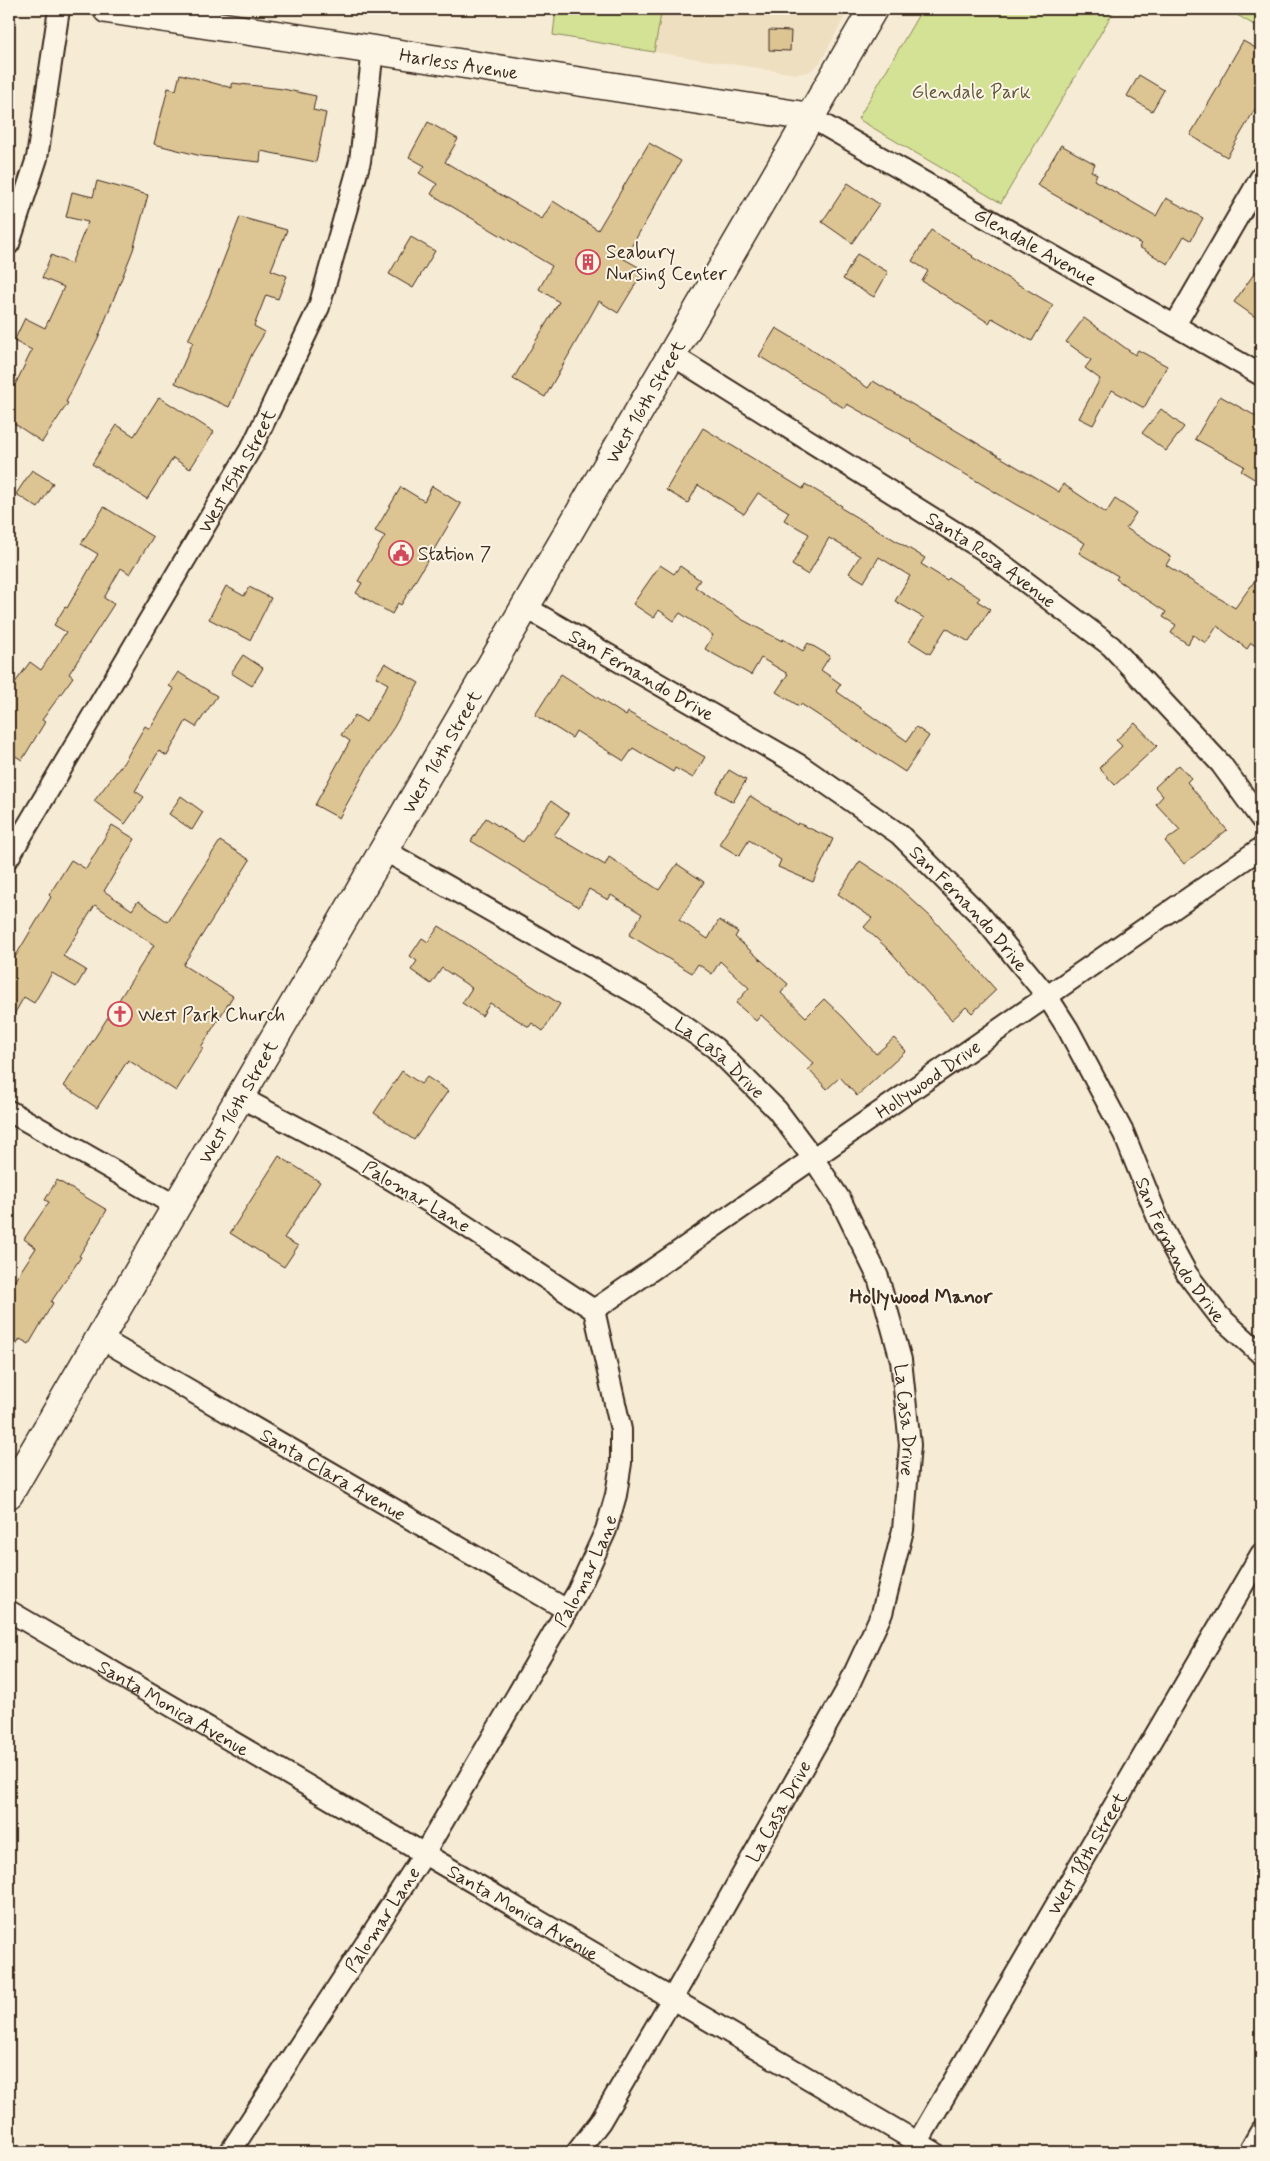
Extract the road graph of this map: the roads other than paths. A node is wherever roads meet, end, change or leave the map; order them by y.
1 (59, 9) edge
2 (107, 9) edge
3 (873, 9) edge
4 (373, 50) junction
5 (810, 117) junction
6 (1261, 177) edge
7 (9, 244) edge
8 (1175, 325) junction
9 (672, 355) junction
10 (1261, 375) edge
11 (525, 607) junction
12 (1261, 819) edge
13 (1261, 848) edge
14 (384, 850) junction
15 (9, 858) edge
16 (1047, 996) junction
17 (240, 1098) junction
18 (9, 1111) edge
19 (813, 1158) junction
20 (176, 1206) junction
21 (594, 1310) junction
22 (100, 1338) junction
23 (1261, 1354) edge
24 (9, 1494) edge
25 (1261, 1554) edge
26 (567, 1610) junction
27 (9, 1611) edge
28 (424, 1854) junction
29 (672, 1999) junction
30 (1261, 2132) edge
31 (921, 2149) edge
32 (230, 2152) edge
33 (577, 2152) edge
34 (1249, 2152) edge

1 - 7 street
2 - 4 main road, Harless Avenue
3 - 5 main road, West 16th Street
4 - 5 main road, Harless Avenue
4 - 15 street, West 15th Street
5 - 8 street, Glendale Avenue
5 - 9 main road, West 16th Street
6 - 8 street
8 - 10 street, Glendale Avenue
9 - 11 main road, West 16th Street
9 - 12 street, Santa Rosa Avenue
11 - 14 main road, West 16th Street
11 - 16 street, San Fernando Drive
13 - 16 street, Hollywood Drive
14 - 17 main road, West 16th Street
14 - 19 street, La Casa Drive
16 - 19 street, Hollywood Drive
16 - 23 street, San Fernando Drive
17 - 20 main road, West 16th Street
17 - 21 street, Palomar Lane
18 - 20 street
19 - 21 street, Hollywood Drive
19 - 29 street, La Casa Drive
20 - 22 main road, West 16th Street
21 - 26 street, Palomar Lane
22 - 24 main road, West 16th Street
22 - 26 street, Santa Clara Avenue
25 - 31 street, West 18th Street
26 - 28 street, Palomar Lane
27 - 28 street, Santa Monica Avenue
28 - 29 street, Santa Monica Avenue
28 - 32 street, Palomar Lane
29 - 31 street, Santa Monica Avenue
29 - 33 street, La Casa Drive
30 - 34 street

